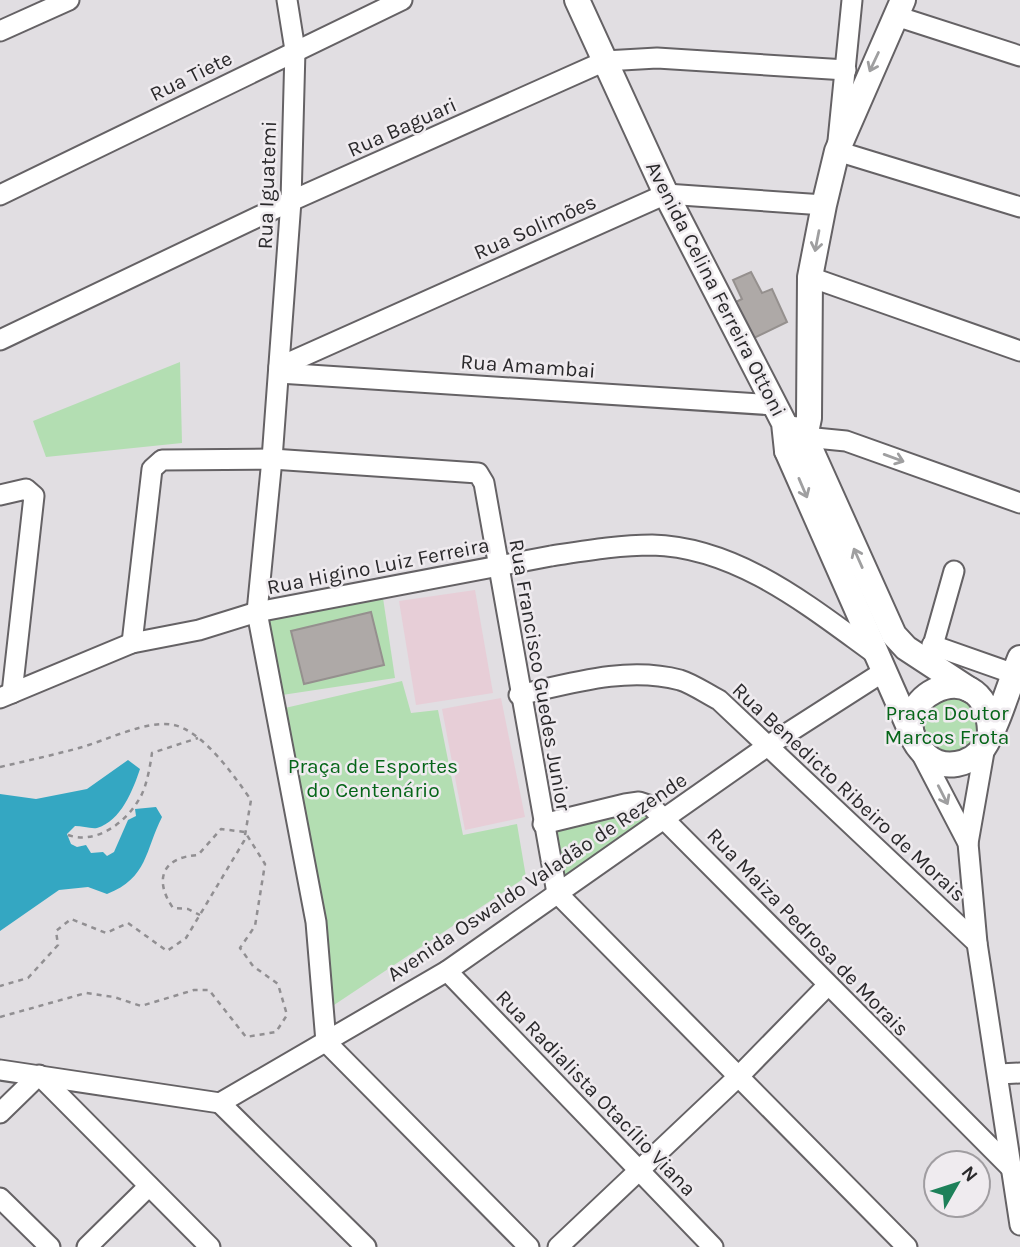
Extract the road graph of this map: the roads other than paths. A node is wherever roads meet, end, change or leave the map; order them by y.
1 (69, 0) edge
2 (287, 0) edge
3 (402, 0) edge
4 (577, 0) edge
5 (852, 0) edge
6 (899, 8) edge
7 (0, 31) edge
8 (295, 50) junction
9 (1020, 56) edge
10 (605, 61) junction
11 (846, 70) junction
12 (837, 151) junction
13 (666, 194) junction
14 (0, 195) edge
15 (291, 201) junction
16 (824, 205) junction
17 (1020, 207) edge
18 (810, 277) junction
19 (0, 340) edge
20 (1020, 351) edge
21 (279, 370) junction
22 (788, 429) junction
23 (272, 459) junction
24 (0, 495) edge
25 (1020, 503) edge
26 (498, 567) junction
27 (954, 571) dead end
28 (257, 612) junction
29 (132, 643) junction
30 (930, 654) junction
31 (879, 662) junction
32 (1018, 669) edge
33 (970, 690) junction
34 (519, 695) junction
35 (6, 696) edge
36 (988, 738) junction
37 (915, 741) junction
38 (769, 745) junction
39 (665, 818) junction
40 (543, 824) junction
41 (968, 844) junction
42 (557, 893) junction
43 (977, 943) junction
44 (447, 971) junction
45 (827, 986) junction
46 (326, 1042) junction
47 (0, 1070) edge
48 (1020, 1073) edge
49 (999, 1074) junction
50 (39, 1075) junction
51 (740, 1075) junction
52 (220, 1103) junction
53 (0, 1113) edge
54 (1011, 1168) junction
55 (639, 1171) junction
56 (149, 1186) junction
57 (0, 1198) edge
58 (1020, 1225) edge
59 (356, 1244) edge
60 (50, 1247) edge
61 (87, 1247) edge
62 (210, 1247) edge
63 (530, 1247) edge
64 (558, 1247) edge
65 (713, 1247) edge
66 (907, 1247) edge

1 - 7 street
2 - 8 street, Rua Iguatemi
3 - 8 street, Rua Tiete
4 - 10 main road, Avenida Celina Ferreira Ottoni
5 - 11 street
6 - 9 street
6 -> 12 main road
8 - 14 street, Rua Tiete
8 - 15 street, Rua Iguatemi
10 - 11 street, Rua Baguari
10 - 13 main road, Avenida Celina Ferreira Ottoni
10 - 15 street, Rua Baguari
11 - 12 street
12 - 16 main road
12 - 17 street
13 - 16 street, Rua Solimões
13 - 21 street, Rua Solimões
13 - 22 main road, Avenida Celina Ferreira Ottoni
15 - 19 street, Rua Baguari
15 - 21 street, Rua Iguatemi
16 -> 18 main road
18 - 20 street
18 - 22 main road
21 - 22 street, Rua Amambai
21 - 23 street, Rua Iguatemi
22 -> 25 street, Rua Amambai
30 -> 22 main road
22 -> 31 main road, Avenida Celina Ferreira Ottoni
23 - 26 street, Rua Francisco Guedes Junior
23 - 28 street, Rua Iguatemi
23 - 29 street, Rua Francisco Guedes Junior
24 - 35 street
26 - 28 street, Rua Higino Luiz Ferreira
26 - 31 street, Rua Higino Luiz Ferreira
26 - 34 street, Rua Francisco Guedes Junior
27 - 30 street
28 - 29 street, Rua Higino Luiz Ferreira
28 - 46 street, Rua Iguatemi
29 - 35 street, Rua Higino Luiz Ferreira
30 - 32 street
30 - 33 main road
31 - 37 main road, Avenida Celina Ferreira Ottoni
31 - 38 street, Avenida Oswaldo Valadão de Rezende
32 - 36 main road
33 - 36 main road
33 - 37 main road
34 - 38 street, Rua Benedicto Ribeiro de Morais
34 - 40 street, Rua Francisco Guedes Junior
36 - 37 main road
36 - 41 street
37 -> 41 street, Avenida Celina Ferreira Ottoni
38 - 39 street, Avenida Oswaldo Valadão de Rezende
38 - 43 street, Rua Benedicto Ribeiro de Morais
39 - 40 street, Rua Maiza Pedrosa de Morais
39 - 42 street, Avenida Oswaldo Valadão de Rezende
39 - 45 street, Rua Maiza Pedrosa de Morais
40 - 42 street, Rua Francisco Guedes Junior
41 - 43 street, Avenida Celina Ferreira Ottoni
42 - 44 street, Avenida Oswaldo Valadão de Rezende
42 - 51 street
43 - 49 street, Avenida Celina Ferreira Ottoni
44 - 46 street, Avenida Oswaldo Valadão de Rezende
44 - 55 street, Rua Radialista Otacílio Viana
45 - 51 street
45 - 54 street, Rua Maiza Pedrosa de Morais
46 - 52 street, Avenida Oswaldo Valadão de Rezende
46 - 63 street
47 - 50 street
48 - 49 street
49 - 54 street, Avenida Celina Ferreira Ottoni
50 - 52 street
50 - 53 street
50 - 56 street
51 - 55 street
51 - 66 street
52 - 59 street
54 - 58 street, Avenida Celina Ferreira Ottoni
55 - 64 street
55 - 65 street, Rua Radialista Otacílio Viana
56 - 61 street
56 - 62 street
57 - 60 street

